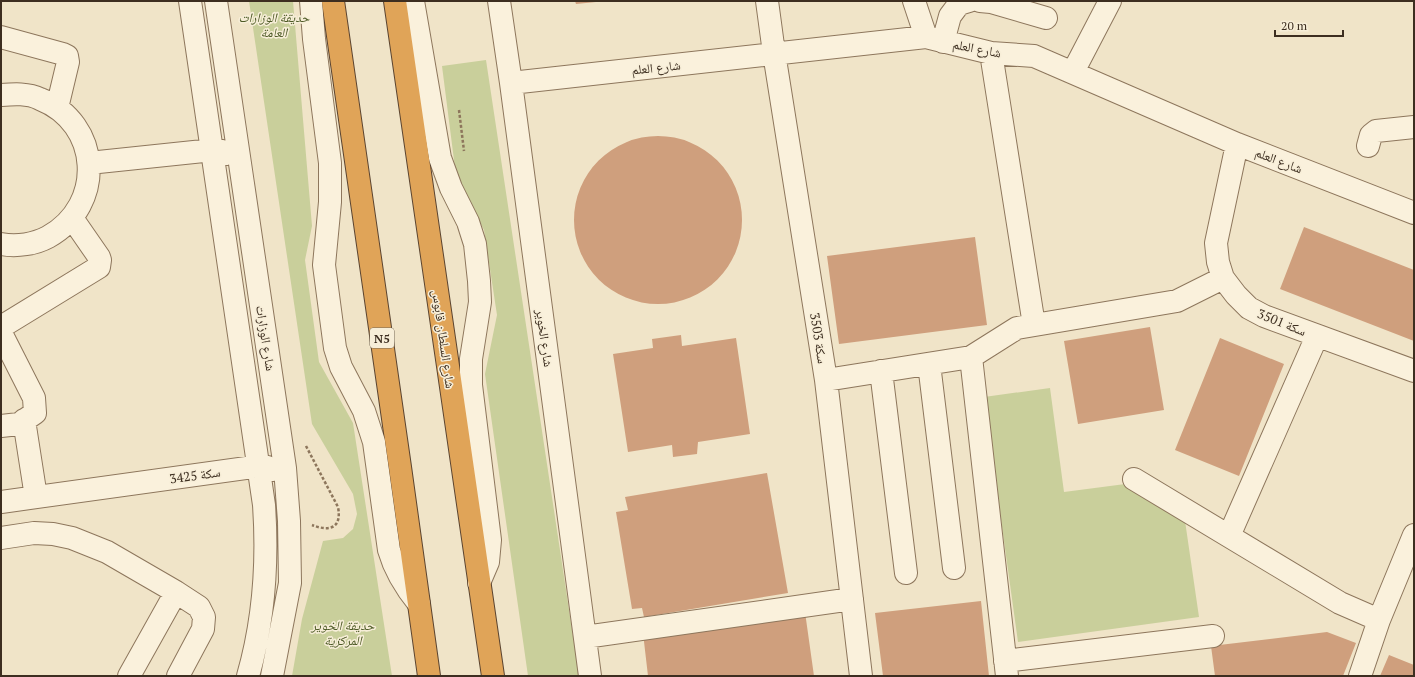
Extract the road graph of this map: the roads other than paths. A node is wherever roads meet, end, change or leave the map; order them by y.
1 (190, 1) edge
2 (216, 1) edge
3 (311, 1) edge
4 (333, 1) edge
5 (395, 1) edge
6 (413, 1) edge
7 (499, 1) edge
8 (767, 1) edge
9 (914, 1) edge
10 (969, 1) edge
11 (980, 1) edge
12 (1110, 1) edge
13 (1046, 18) dead end
14 (1, 37) edge
15 (934, 40) junction
16 (991, 53) junction
17 (774, 54) junction
18 (1073, 72) junction
19 (511, 83) junction
20 (1, 95) edge
21 (57, 108) junction
22 (1414, 127) edge
23 (1237, 144) junction
24 (1368, 146) dead end
25 (213, 150) junction
26 (89, 163) junction
27 (1414, 213) edge
28 (72, 218) junction
29 (1, 244) edge
30 (254, 256) junction
31 (1224, 278) junction
32 (1034, 325) junction
33 (1, 327) edge
34 (1, 333) edge
35 (1317, 336) junction
36 (970, 357) junction
37 (929, 364) junction
38 (882, 371) junction
39 (1414, 371) edge
40 (826, 380) junction
41 (24, 420) junction
42 (1, 426) edge
43 (260, 466) junction
44 (1134, 479) dead end
45 (36, 497) junction
46 (1, 502) edge
47 (1414, 535) edge
48 (1229, 536) junction
49 (1, 538) edge
50 (954, 568) dead end
51 (906, 572) dead end
52 (290, 583) junction
53 (479, 583) junction
54 (176, 592) junction
55 (852, 599) junction
56 (419, 604) junction
57 (1379, 620) junction
58 (1213, 636) dead end
59 (585, 637) junction
60 (1006, 669) edge
61 (129, 676) edge
62 (178, 676) edge
63 (248, 676) edge
64 (272, 676) edge
65 (429, 676) edge
66 (493, 676) edge
67 (590, 676) edge
68 (861, 676) edge
69 (1360, 676) edge

1 - 25 street, شارع الوزارات
2 - 30 street, شارع الوزارات
3 - 56 street
4 - 56 highway, N5
5 - 53 highway, شارع السلطان قابوس
6 - 53 street
7 - 19 street, شارع الخوير
8 - 17 street, سكة 3503
9 - 15 street
10 - 15 street
11 - 13 street
12 - 18 street
14 - 21 street
15 - 16 street, شارع العلم
15 - 17 street, شارع العلم
16 - 18 street, شارع العلم
16 - 32 street
17 - 19 street, شارع العلم
17 - 40 street, سكة 3503
18 - 23 street, شارع العلم
19 - 59 street, شارع الخوير
20 - 21 street
21 - 26 street
22 - 24 street
23 - 27 street, شارع العلم
23 - 31 street, سكة 3501
25 - 26 street
25 - 30 street
25 - 43 street, شارع الوزارات
26 - 28 street
28 - 29 street
28 - 33 street
30 - 52 street, شارع الوزارات
31 - 32 street
31 - 35 street, سكة 3501
32 - 36 street
34 - 41 street
35 - 39 street, سكة 3501
35 - 48 street
36 - 37 street
36 - 60 street
37 - 38 street
37 - 50 street
38 - 40 street
38 - 51 street
40 - 55 street, سكة 3503
41 - 42 street
41 - 45 street
43 - 45 street, سكة 3425
43 - 52 street
43 - 63 street, شارع الوزارات
44 - 48 street
45 - 46 street, سكة 3425
47 - 57 street
48 - 57 street
49 - 54 street
52 - 64 street, شارع الوزارات
53 - 66 highway, شارع السلطان قابوس
54 - 61 street
54 - 62 street
55 - 59 street
55 - 68 street, سكة 3503
56 - 65 highway, N5
57 - 69 street
58 - 60 street
59 - 67 street, شارع الخوير

